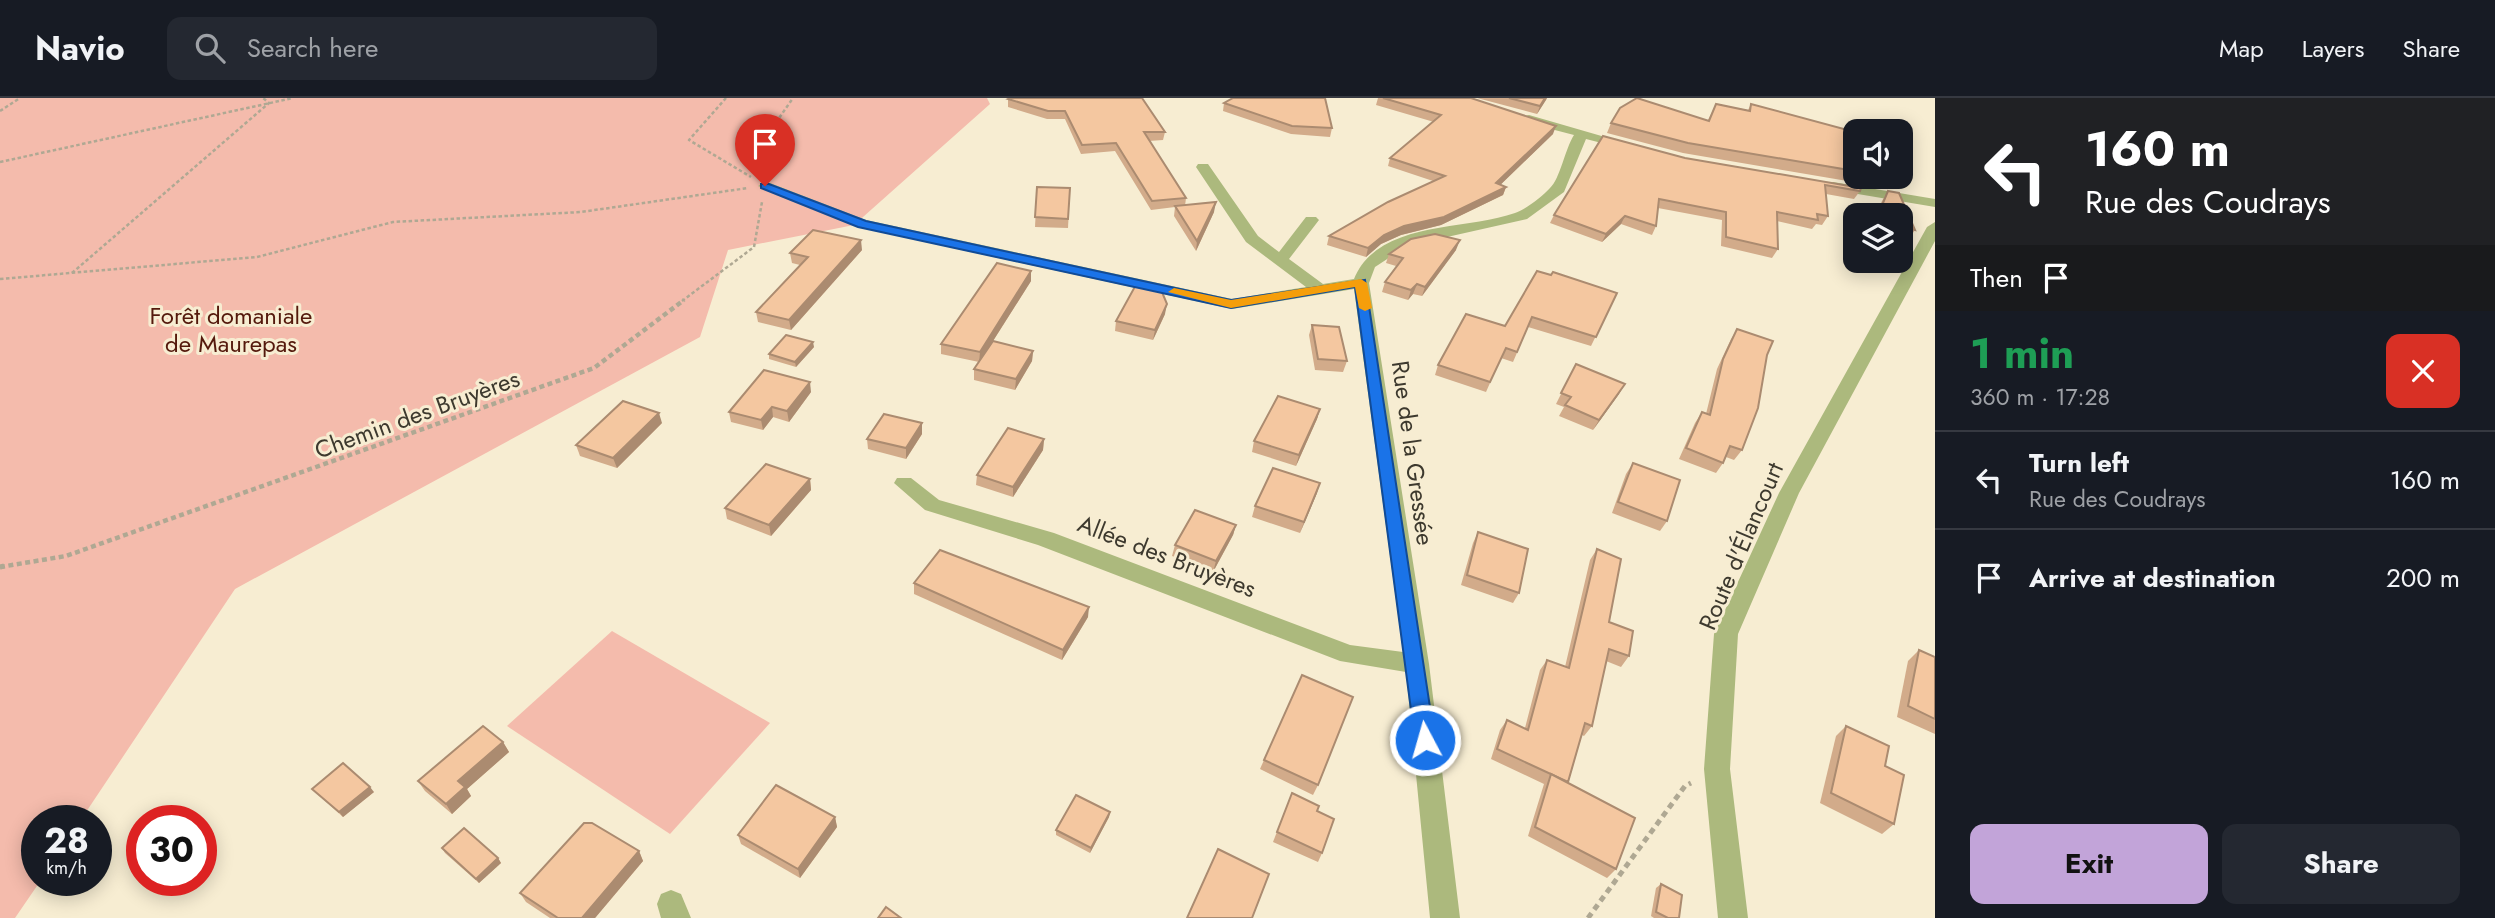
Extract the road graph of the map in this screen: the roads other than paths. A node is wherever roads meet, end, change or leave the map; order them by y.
1 (1517, 116) edge
2 (1582, 134) junction
3 (1640, 149) edge
4 (1203, 167) dead end
5 (1821, 184) edge
6 (765, 186) road end
7 (1935, 203) edge
8 (1311, 220) dead end
9 (1935, 227) edge
10 (1280, 261) junction
11 (1361, 283) junction
12 (1319, 289) junction
13 (904, 483) dead end
14 (1417, 664) junction
15 (1445, 918) edge
16 (1733, 918) edge

1 - 2 street
2 - 3 street
2 - 11 street
4 - 10 street
5 - 7 street
6 - 12 street
8 - 10 street
9 - 16 street, Route d'Élancourt
10 - 12 street
11 - 12 street
11 - 14 street, Rue de la Gressée
13 - 14 street, Allée des Bruyères
14 - 15 street, Rue de la Gressée

